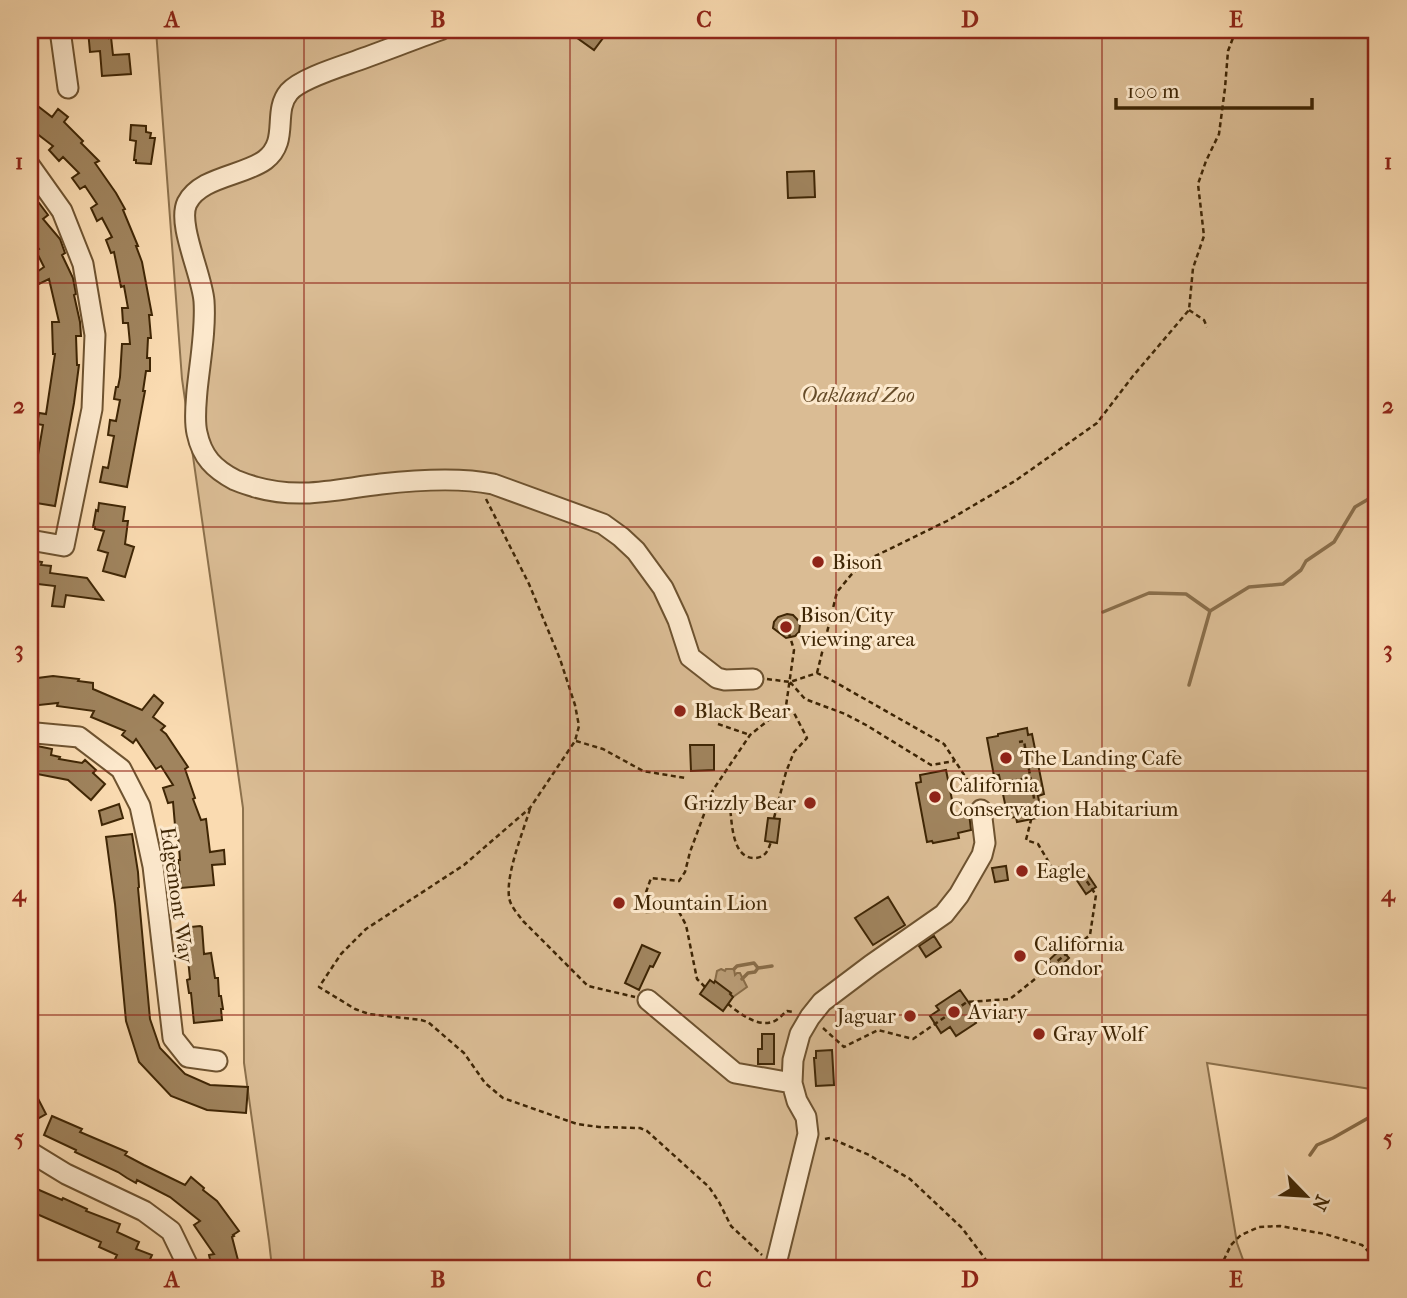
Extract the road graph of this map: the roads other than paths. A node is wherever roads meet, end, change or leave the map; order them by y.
1 (60, 30) edge
2 (440, 30) edge
3 (68, 88) dead end
4 (30, 166) edge
5 (30, 540) edge
6 (753, 679) road end
7 (30, 734) edge
8 (981, 810) dead end
9 (648, 1000) road end
10 (217, 1061) dead end
11 (792, 1083) junction
12 (30, 1152) edge
13 (776, 1265) edge
14 (187, 1268) edge

1 - 3 street
2 - 6 street
4 - 5 street
7 - 10 street, Edgemont Way
8 - 11 street
9 - 11 street
11 - 13 street
12 - 14 street

